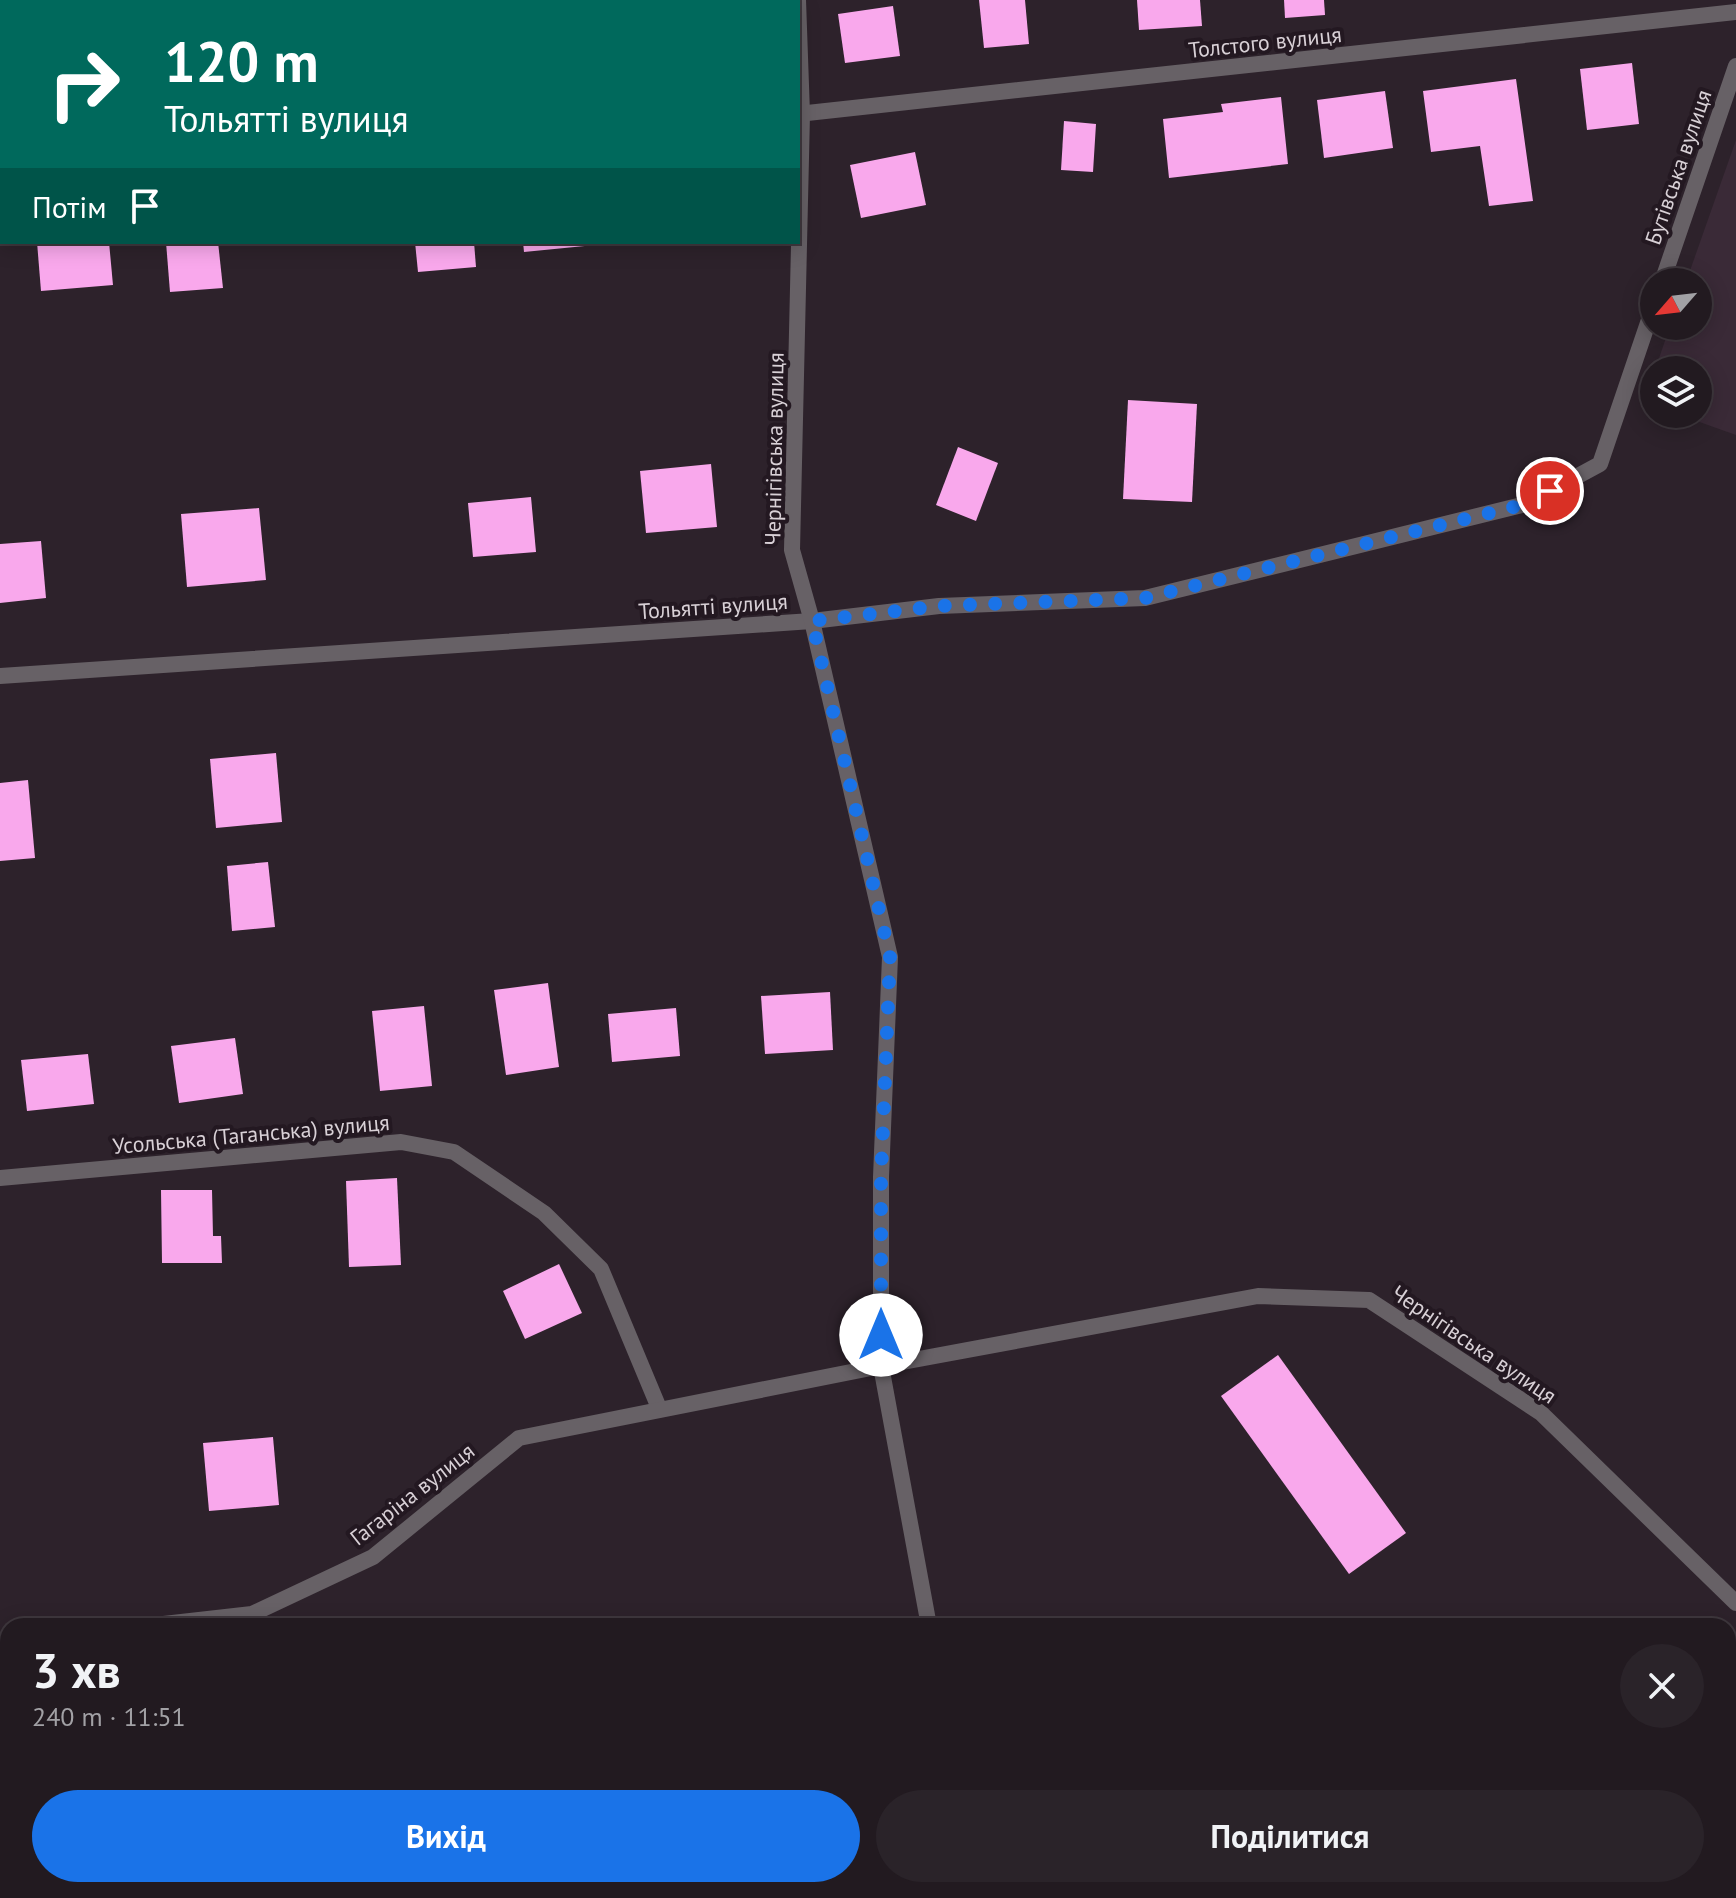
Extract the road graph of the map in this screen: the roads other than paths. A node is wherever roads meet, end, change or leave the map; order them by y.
1 (1736, 12) edge
2 (1736, 66) edge
3 (800, 114) edge
4 (798, 244) edge
5 (1667, 268) edge
6 (1642, 340) edge
7 (812, 621) junction
8 (0, 676) edge
9 (0, 1178) edge
10 (881, 1366) junction
11 (659, 1408) junction
12 (1736, 1603) edge
13 (217, 1618) edge
14 (928, 1618) edge

1 - 3 street, Толстого вулиця
2 - 5 street, Бутівська вулиця
4 - 7 street, Чернігівська вулиця
6 - 7 street, Тольятті вулиця
7 - 8 street, Тольятті вулиця
7 - 10 street, Чернігівська вулиця
9 - 11 street, Усольська (Таганська) вулиця
10 - 11 street, Чернігівська вулиця
10 - 12 street, Чернігівська вулиця
10 - 14 street, Чернігівська вулиця
11 - 13 street, Гагаріна вулиця

